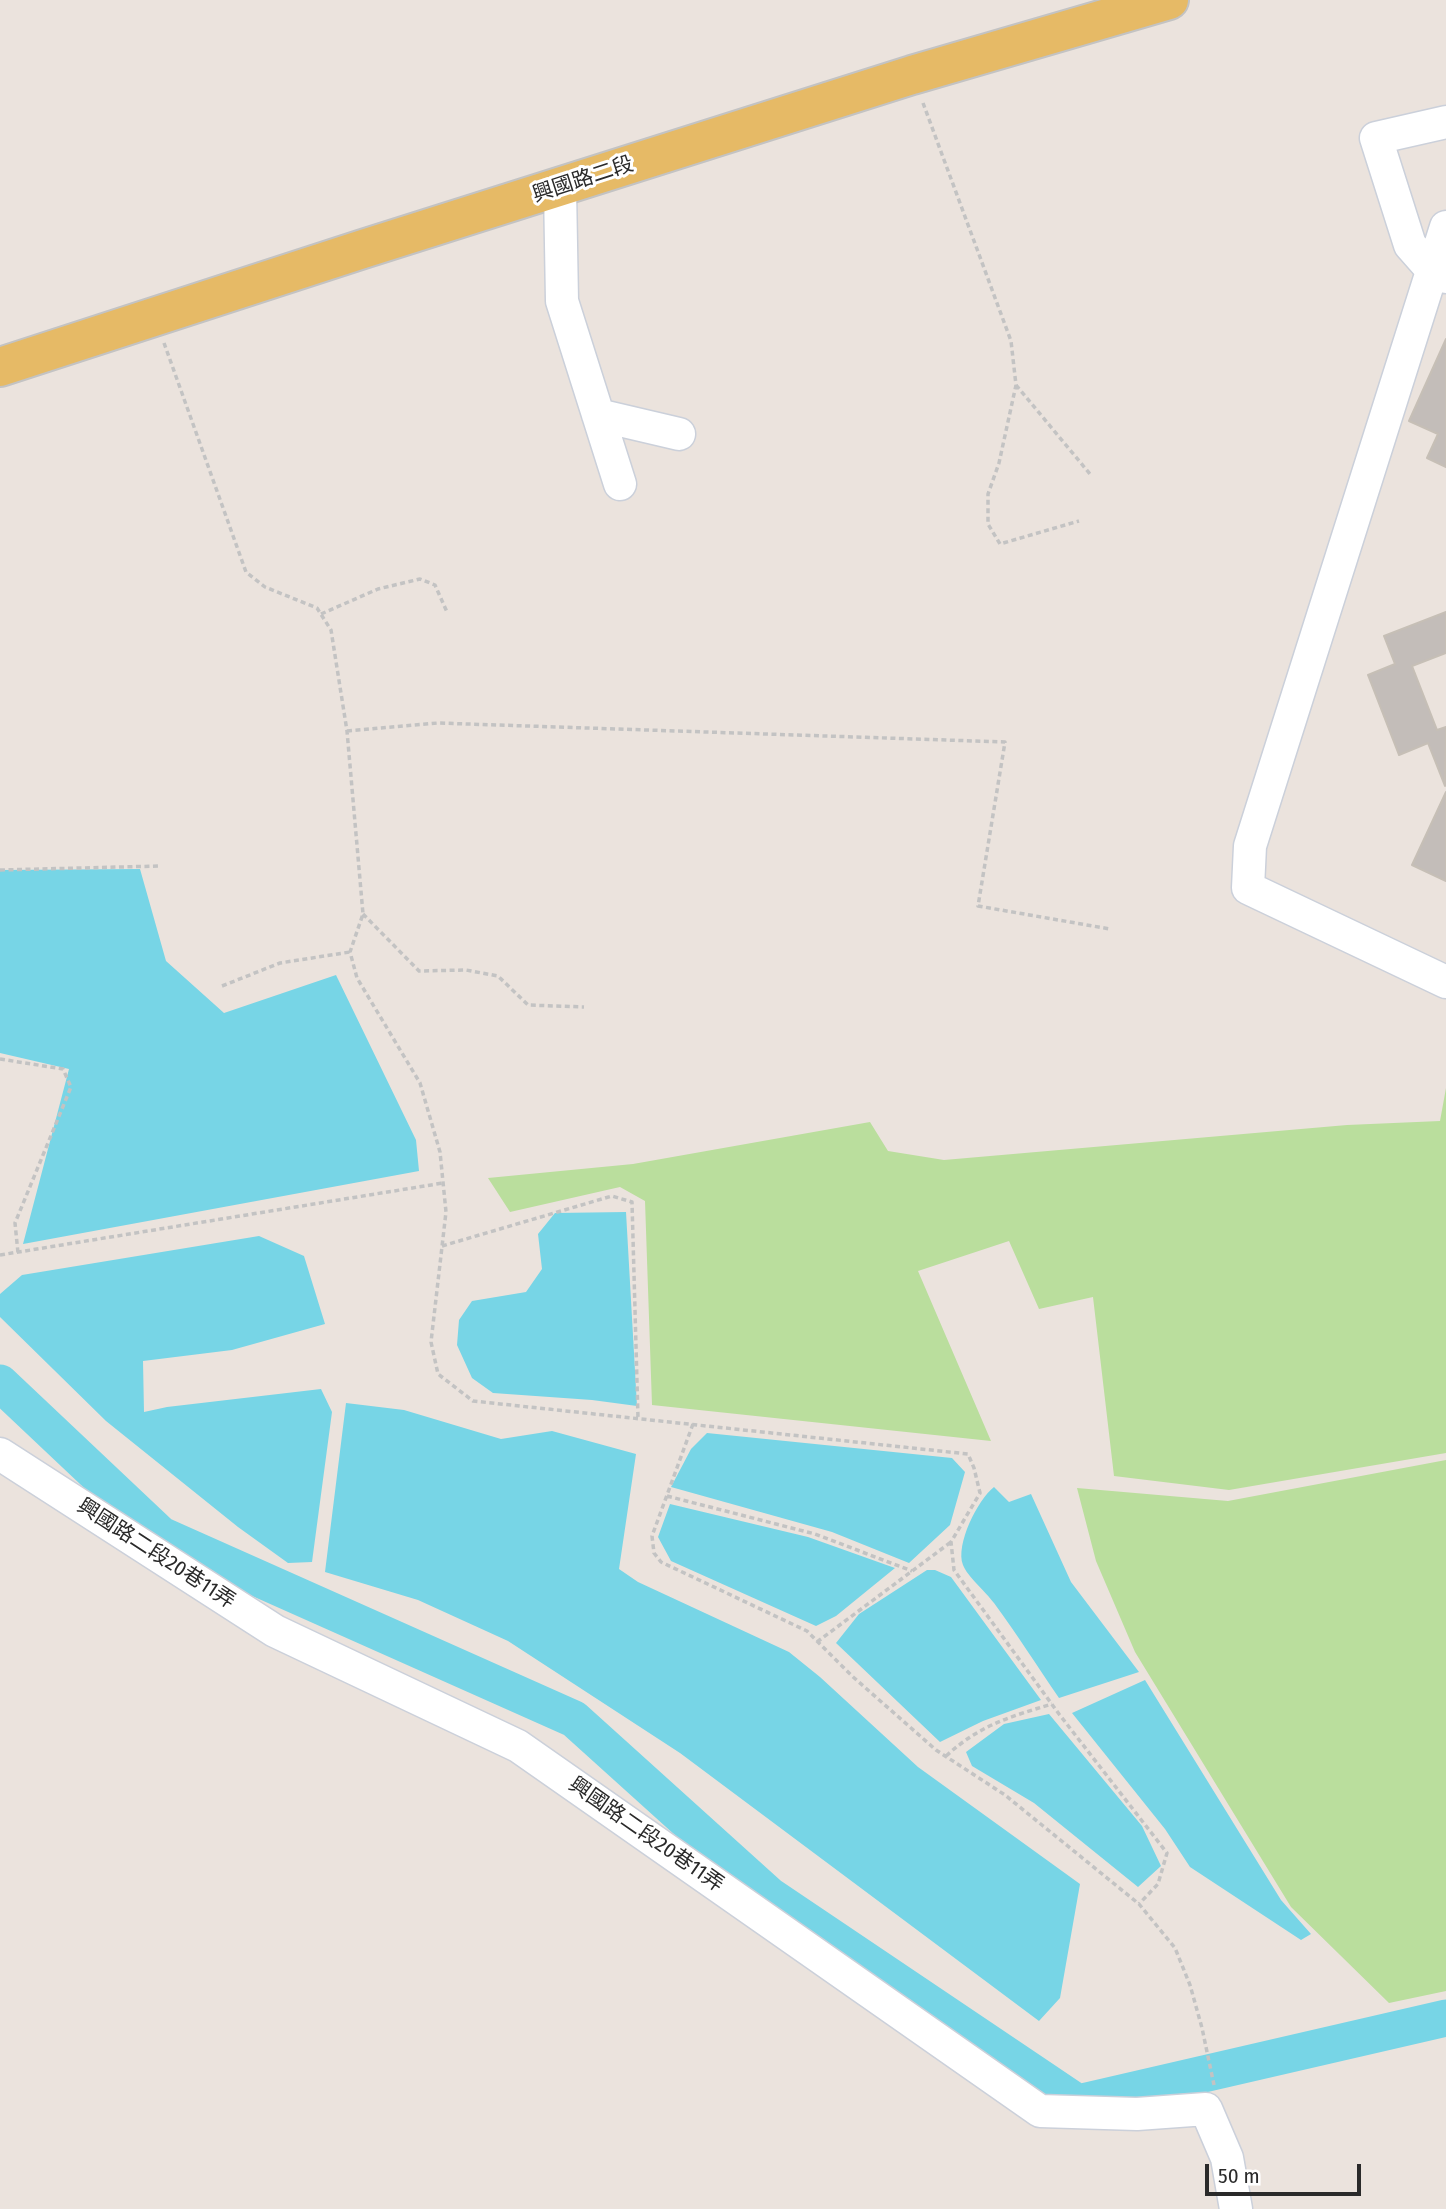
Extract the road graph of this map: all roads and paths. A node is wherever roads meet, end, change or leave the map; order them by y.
1 (1074, 0) edge
2 (1169, 0) edge
3 (912, 75) junction
4 (1446, 122) edge
5 (560, 188) junction
6 (1445, 231) edge
7 (1439, 274) edge
8 (154, 316) junction
9 (0, 348) edge
10 (0, 368) edge
11 (1016, 385) junction
12 (598, 415) junction
13 (679, 434) dead end
14 (1090, 474) dead end
15 (620, 484) dead end
16 (1079, 521) dead end
17 (447, 612) dead end
18 (321, 614) junction
19 (347, 731) junction
20 (160, 866) dead end
21 (0, 870) edge
22 (363, 914) junction
23 (1110, 929) dead end
24 (350, 952) junction
25 (1446, 982) edge
26 (222, 986) dead end
27 (584, 1007) dead end
28 (0, 1059) edge
29 (443, 1183) junction
30 (442, 1246) junction
31 (18, 1253) junction
32 (0, 1255) edge
33 (638, 1418) junction
34 (693, 1424) junction
35 (0, 1454) edge
36 (666, 1496) junction
37 (951, 1542) junction
38 (912, 1571) junction
39 (817, 1642) junction
40 (1052, 1704) junction
41 (946, 1756) junction
42 (1139, 1904) junction
43 (1215, 2087) dead end
44 (1236, 2209) edge

1 - 9 main road, 興國路二段
2 - 3 main road, 興國路二段
3 - 5 main road, 興國路二段
3 - 11 path
4 - 7 lane
5 - 8 main road, 興國路二段
5 - 12 lane
6 - 7 lane
7 - 25 lane
8 - 10 main road, 興國路二段
8 - 18 path
11 - 14 path
11 - 16 path
12 - 13 lane
12 - 15 lane
17 - 18 path
18 - 19 path
19 - 22 path
19 - 23 path
20 - 21 path
22 - 24 path
22 - 27 path
24 - 26 path
24 - 29 path
28 - 31 path
29 - 30 path
29 - 31 path
30 - 33 path
30 - 33 path
31 - 32 path
33 - 34 path
34 - 36 path
34 - 37 path
35 - 44 lane, 興國路二段20巷11弄
36 - 38 path
36 - 39 path
37 - 38 path
37 - 40 path
38 - 39 path
39 - 41 path
40 - 41 path
40 - 42 path
41 - 42 path
42 - 43 path

